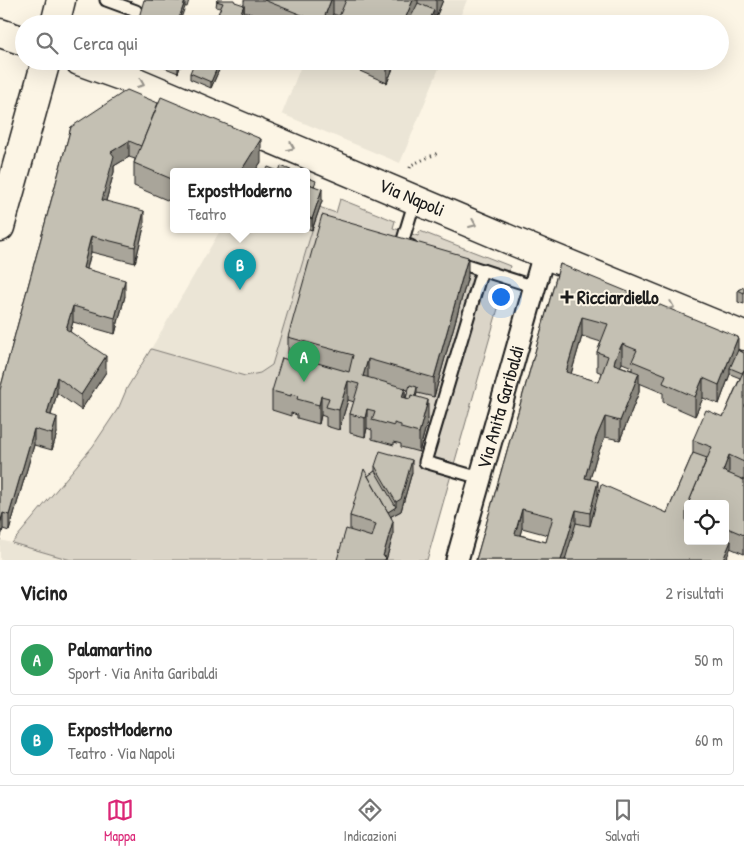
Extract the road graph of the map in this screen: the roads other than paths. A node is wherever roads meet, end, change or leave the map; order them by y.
1 (62, 0) edge
2 (106, 0) edge
3 (136, 11) dead end
4 (58, 15) edge
5 (0, 33) edge
6 (15, 39) edge
7 (44, 70) edge
8 (104, 70) edge
9 (416, 199) junction
10 (0, 227) edge
11 (419, 249) edge
12 (544, 254) junction
13 (446, 258) edge
14 (482, 270) junction
15 (535, 287) junction
16 (744, 336) edge
17 (480, 478) junction
18 (457, 560) edge

1 - 4 street
2 - 3 lane
5 - 6 street
7 - 10 street
8 -> 9 street, Via Napoli
9 - 11 lane
9 -> 12 street, Via Napoli
12 - 15 street, Via Anita Garibaldi
12 -> 16 street, Via Napoli
13 - 14 lane
14 - 15 lane
14 - 17 lane
15 - 17 street, Via Anita Garibaldi
17 - 18 street, Via Anita Garibaldi

